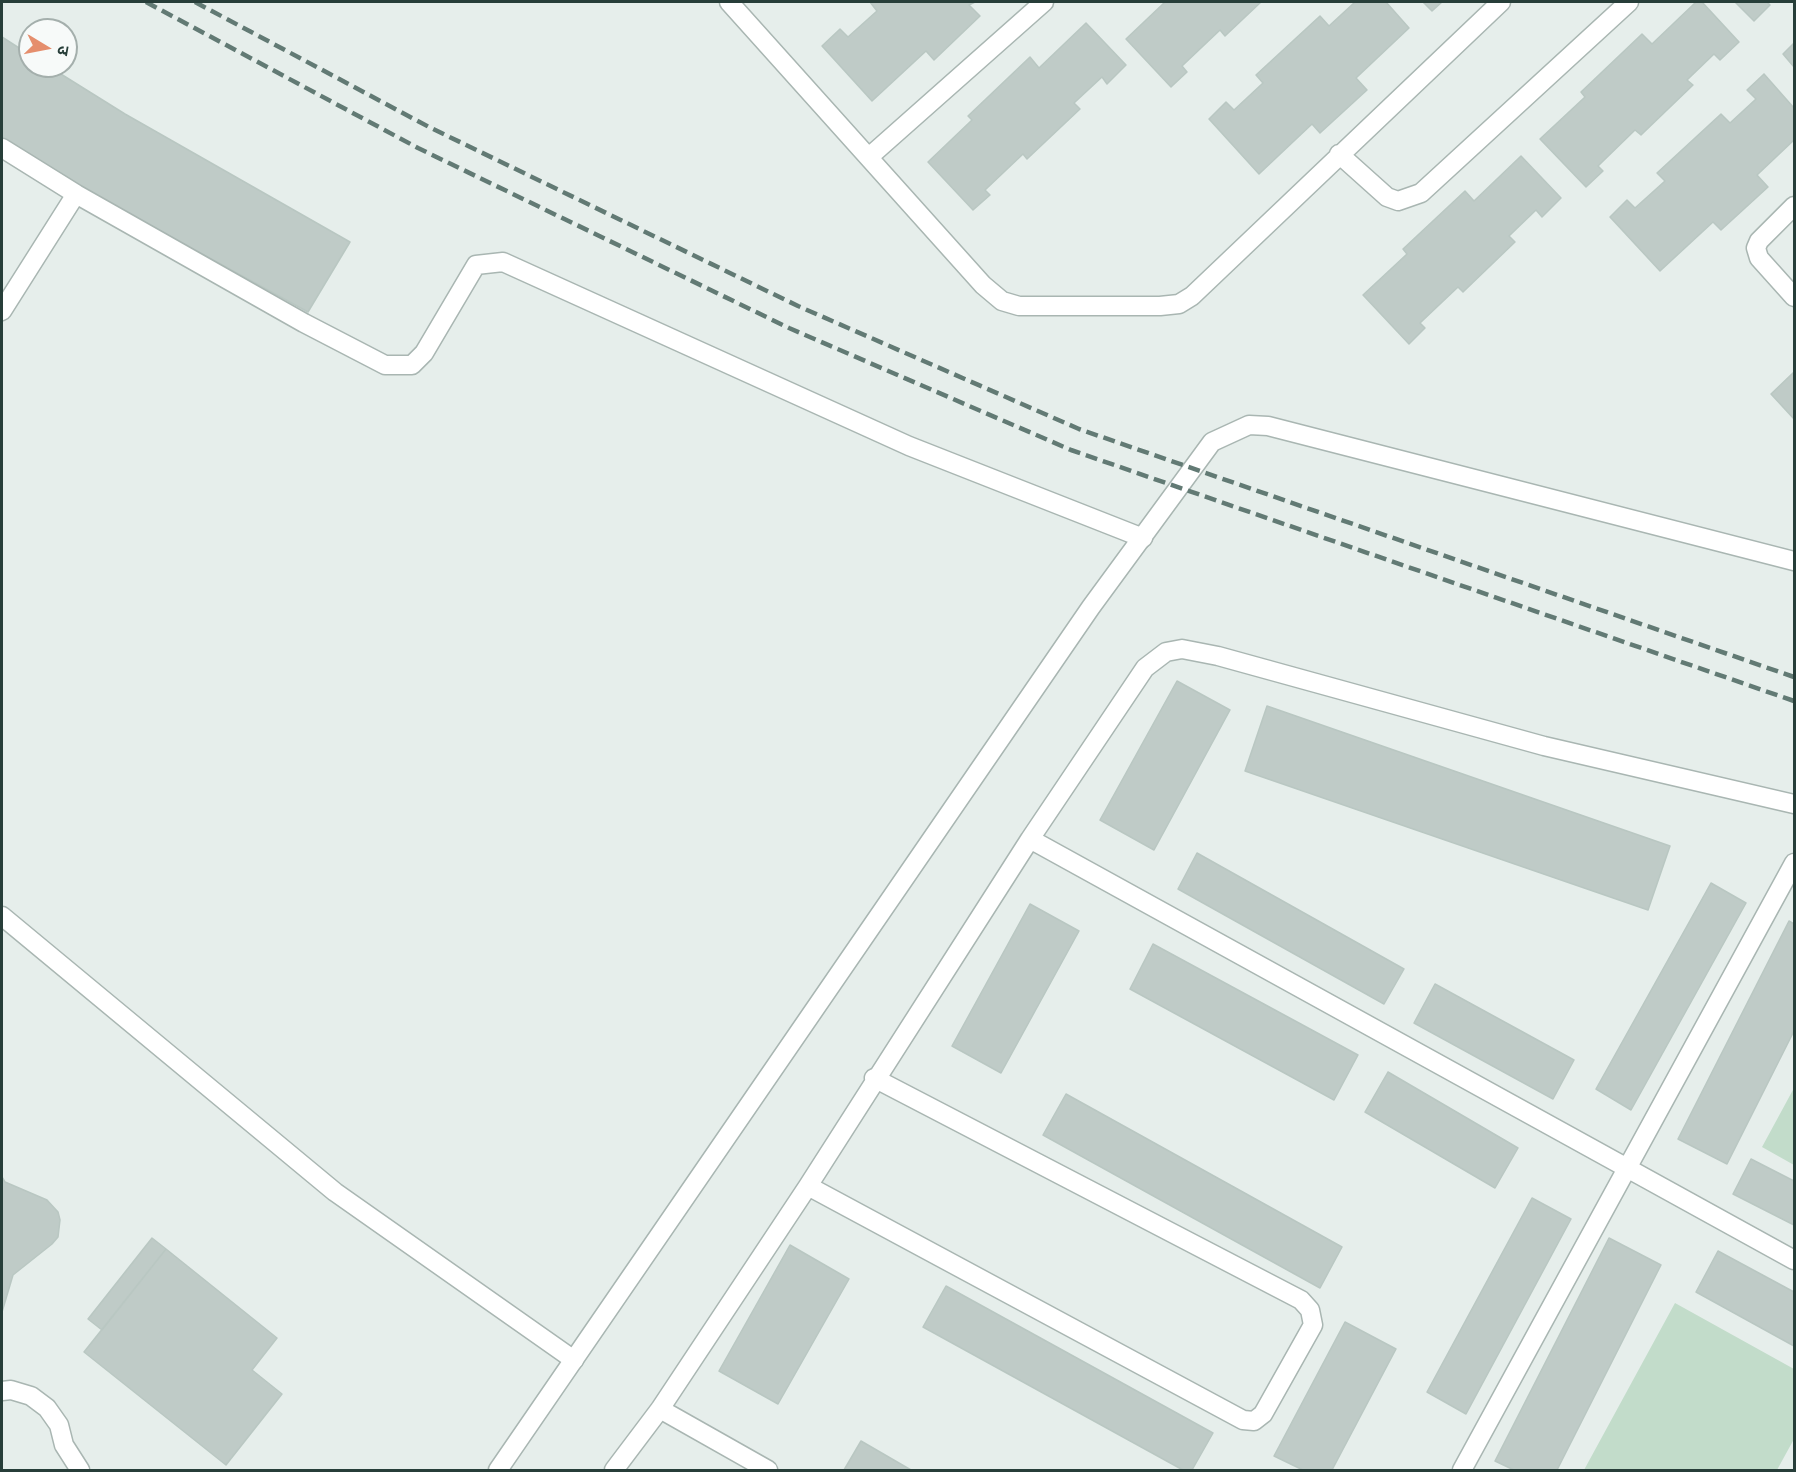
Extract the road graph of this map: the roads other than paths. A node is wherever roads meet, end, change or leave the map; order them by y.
1 (729, 2) edge
2 (1044, 2) edge
3 (1501, 2) edge
4 (1629, 2) edge
5 (2, 148) edge
6 (1339, 154) junction
7 (869, 157) junction
8 (76, 194) junction
9 (1794, 206) edge
10 (1794, 297) edge
11 (2, 311) edge
12 (1143, 538) junction
13 (1794, 561) edge
14 (1794, 804) edge
15 (1030, 839) junction
16 (1794, 863) edge
17 (2, 916) edge
18 (874, 1078) junction
19 (1628, 1168) junction
20 (808, 1186) junction
21 (1794, 1260) edge
22 (574, 1360) junction
23 (2, 1391) edge
24 (660, 1409) junction
25 (80, 1470) edge
26 (498, 1470) edge
27 (614, 1470) edge
28 (768, 1470) edge
29 (1462, 1470) edge

1 - 7 street
2 - 7 street
3 - 6 street
4 - 6 street
5 - 8 street
6 - 7 street
8 - 11 street
8 - 12 street
9 - 10 street
12 - 13 street
12 - 22 street
14 - 15 street
15 - 18 street
15 - 19 street
16 - 19 street
17 - 22 street
18 - 20 street
18 - 20 street
19 - 21 street
19 - 29 street
20 - 24 street
22 - 26 street
23 - 25 street
24 - 27 street
24 - 28 street

